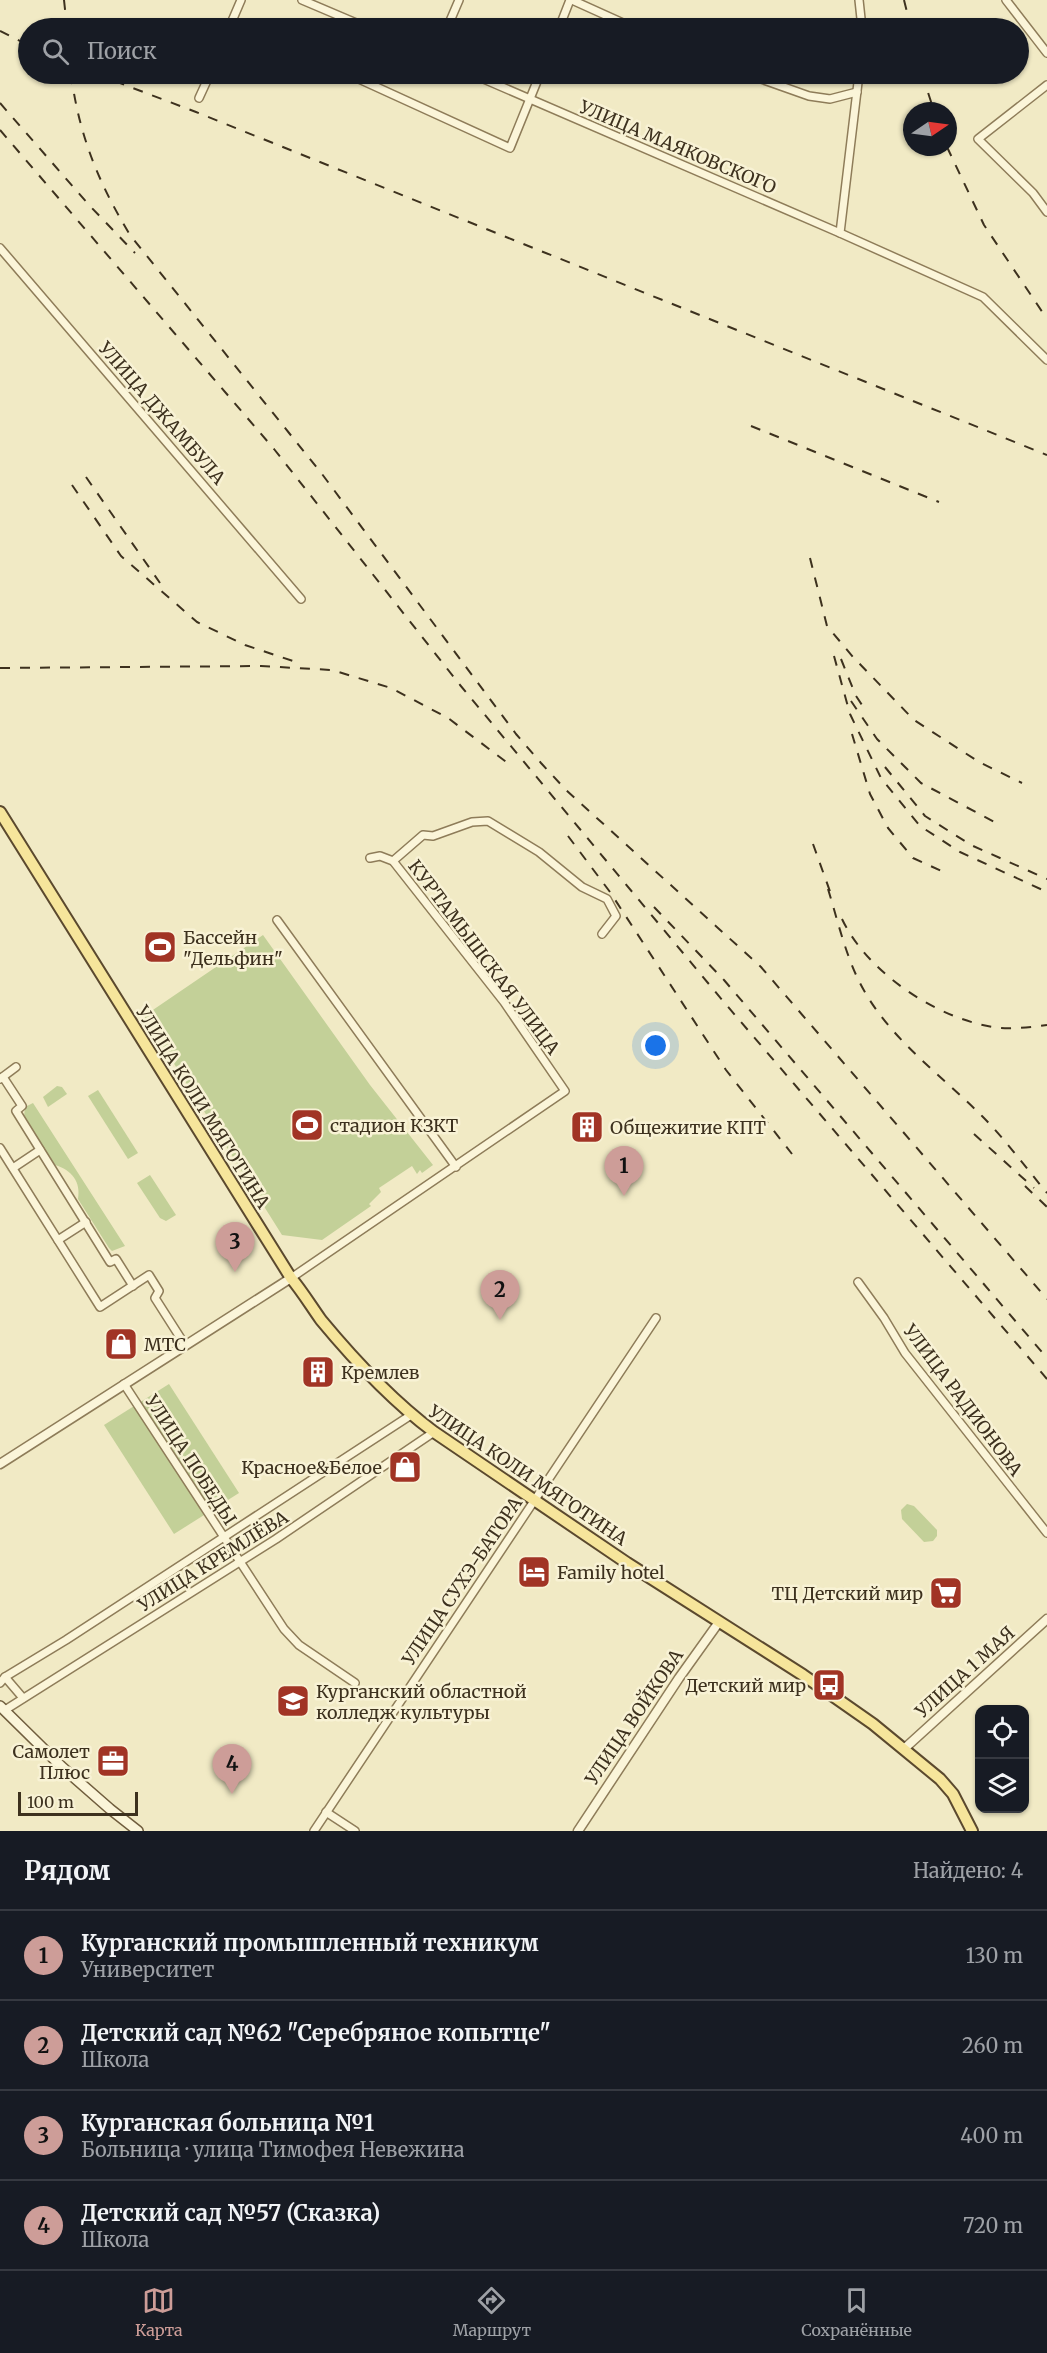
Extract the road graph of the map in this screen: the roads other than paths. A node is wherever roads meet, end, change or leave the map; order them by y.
1 (242, 0) edge
2 (302, 0) edge
3 (459, 0) edge
4 (571, 0) edge
5 (859, 0) edge
6 (1006, 0) edge
7 (233, 18) edge
8 (344, 18) edge
9 (451, 18) edge
10 (563, 18) edge
11 (612, 18) edge
12 (861, 18) edge
13 (1020, 18) edge
14 (1029, 30) edge
15 (1047, 53) edge
16 (205, 84) edge
17 (370, 84) edge
18 (495, 84) edge
19 (536, 84) edge
20 (775, 84) edge
21 (858, 84) edge
22 (1047, 85) edge
23 (857, 92) junction
24 (199, 98) dead end
25 (530, 99) junction
26 (1047, 212) edge
27 (840, 233) junction
28 (0, 248) edge
29 (1047, 360) edge
30 (301, 598) dead end
31 (0, 812) edge
32 (370, 858) dead end
33 (393, 861) junction
34 (278, 920) dead end
35 (603, 934) dead end
36 (16, 1067) dead end
37 (2, 1078) edge
38 (0, 1148) edge
39 (40, 1150) junction
40 (456, 1167) junction
41 (13, 1168) junction
42 (86, 1222) junction
43 (58, 1240) junction
44 (291, 1278) junction
45 (858, 1282) dead end
46 (133, 1286) junction
47 (656, 1318) dead end
48 (185, 1345) junction
49 (124, 1384) junction
50 (411, 1415) junction
51 (434, 1432) junction
52 (0, 1464) edge
53 (535, 1499) junction
54 (1047, 1533) edge
55 (223, 1536) junction
56 (240, 1562) junction
57 (1047, 1619) edge
58 (719, 1622) junction
59 (3, 1680) edge
60 (355, 1683) dead end
61 (24, 1698) junction
62 (2, 1708) edge
63 (905, 1748) junction
64 (326, 1812) junction
65 (138, 1831) edge
66 (314, 1831) edge
67 (355, 1831) edge
68 (578, 1831) edge
69 (972, 1831) edge

1 - 7 street
2 - 8 street
3 - 9 street
4 - 10 street
4 - 11 street
5 - 12 street
6 - 13 street
14 - 15 street
16 - 24 street
17 - 25 street
18 - 25 street, УЛИЦА МАЯКОВСКОГО
19 - 25 street
20 - 23 street
21 - 23 street
22 - 26 street
23 - 27 street
25 - 27 street, УЛИЦА МАЯКОВСКОГО
27 - 29 street, УЛИЦА МАЯКОВСКОГО
28 - 30 street, УЛИЦА ДЖАМБУЛА
31 - 44 main road, УЛИЦА КОЛИ МЯГОТИНА
32 - 33 street, КУРТАМЫШСКАЯ УЛИЦА
33 - 35 street
33 - 40 street, КУРТАМЫШСКАЯ УЛИЦА
34 - 40 street
36 - 37 street
37 - 39 street
38 - 41 street
39 - 41 street
39 - 42 street
40 - 44 street
41 - 43 street
42 - 43 street
42 - 46 street
43 - 46 street
44 - 48 street
44 - 50 main road, УЛИЦА КОЛИ МЯГОТИНА
45 - 54 street, УЛИЦА РАДИОНОВА
46 - 48 street
47 - 53 street, УЛИЦА СУХЭ-БАТОРА
48 - 49 street
49 - 52 street
49 - 55 street, УЛИЦА ПОБЕДЫ
50 - 51 main road, УЛИЦА КОЛИ МЯГОТИНА
50 - 55 street, УЛИЦА КРЕМЛЁВА
51 - 53 main road, УЛИЦА КОЛИ МЯГОТИНА
51 - 56 street, УЛИЦА КРЕМЛЁВА
53 - 58 main road, УЛИЦА КОЛИ МЯГОТИНА
53 - 64 street, УЛИЦА СУХЭ-БАТОРА
55 - 56 street, УЛИЦА ПОБЕДЫ
55 - 59 street, УЛИЦА КРЕМЛЁВА
56 - 60 street, УЛИЦА ПОБЕДЫ
56 - 61 street, УЛИЦА КРЕМЛЁВА
57 - 63 street, УЛИЦА 1 МАЯ
58 - 63 main road, УЛИЦА КОЛИ МЯГОТИНА
58 - 68 street, УЛИЦА ВОЙКОВА
59 - 61 street
61 - 62 street, УЛИЦА КРЕМЛЁВА
62 - 65 main road
63 - 69 main road, УЛИЦА КОЛИ МЯГОТИНА
64 - 66 street, УЛИЦА СУХЭ-БАТОРА
64 - 67 street

